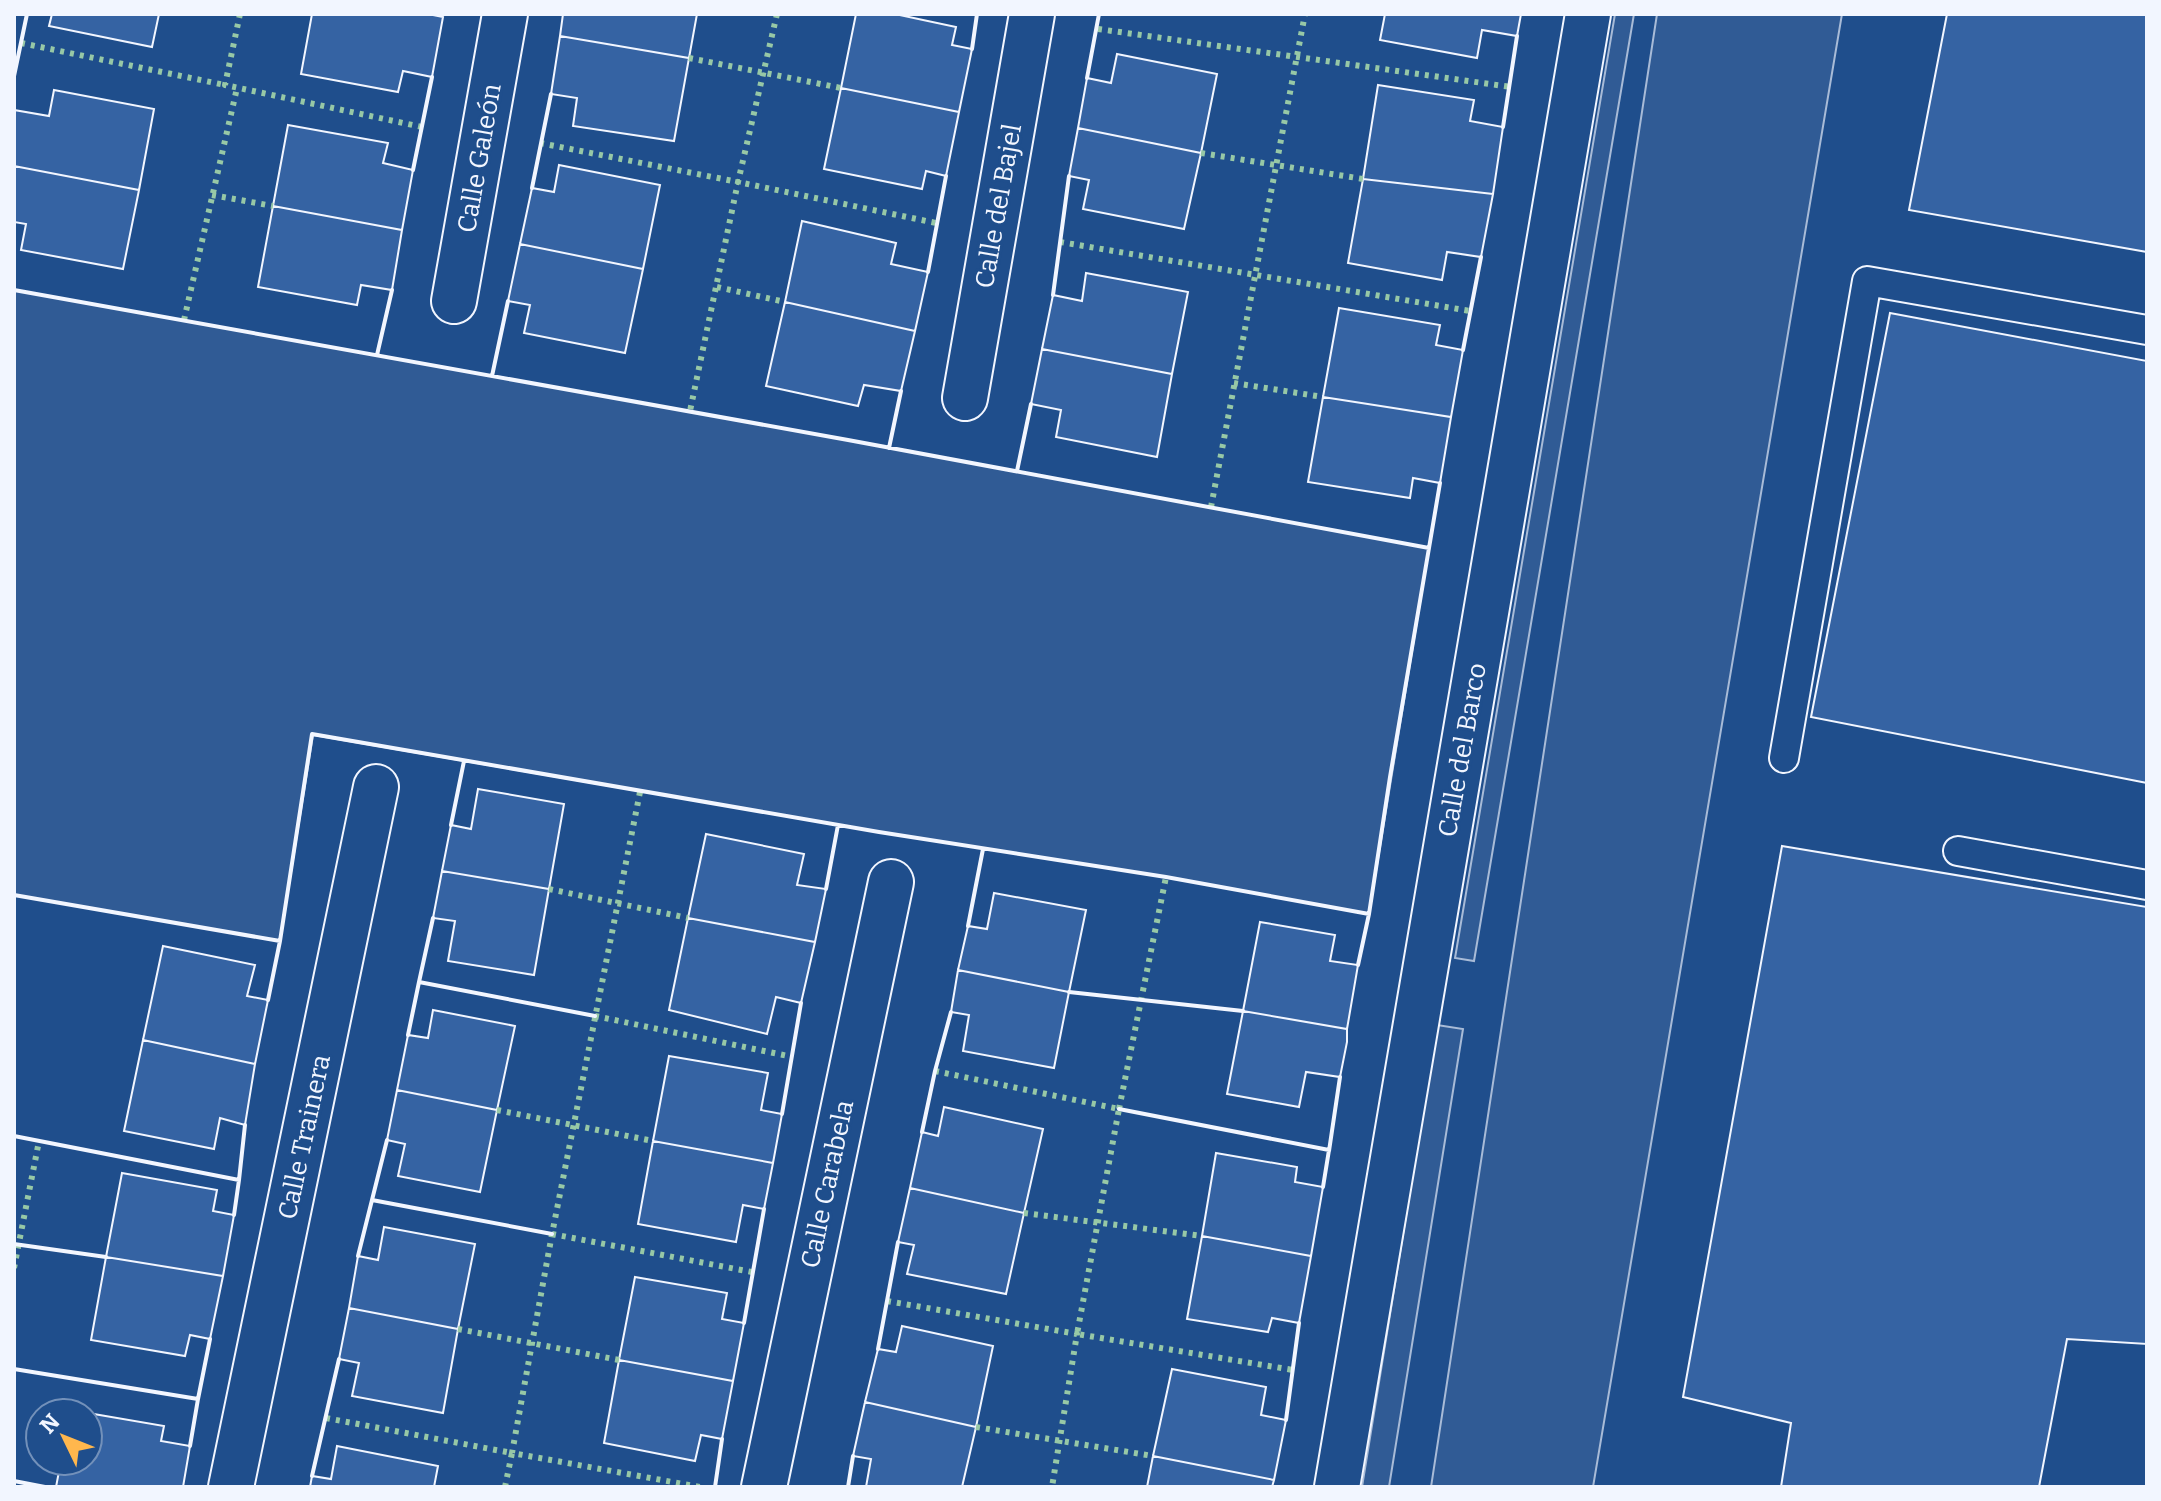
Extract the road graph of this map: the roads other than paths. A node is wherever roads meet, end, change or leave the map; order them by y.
1 (505, 14) edge
2 (1032, 14) edge
3 (1588, 14) edge
4 (454, 301) dead end
5 (2147, 330) edge
6 (965, 398) dead end
7 (1784, 758) dead end
8 (376, 787) dead end
9 (1958, 851) dead end
10 (891, 882) dead end
11 (2147, 885) edge
12 (231, 1487) edge
13 (764, 1487) edge
14 (1337, 1487) edge

1 - 4 street, Calle Galeón
2 - 6 street, Calle del Bajel
3 - 14 street, Calle del Barco
5 - 7 lane
8 - 12 street, Calle Trainera
9 - 11 lane
10 - 13 street, Calle Carabela

